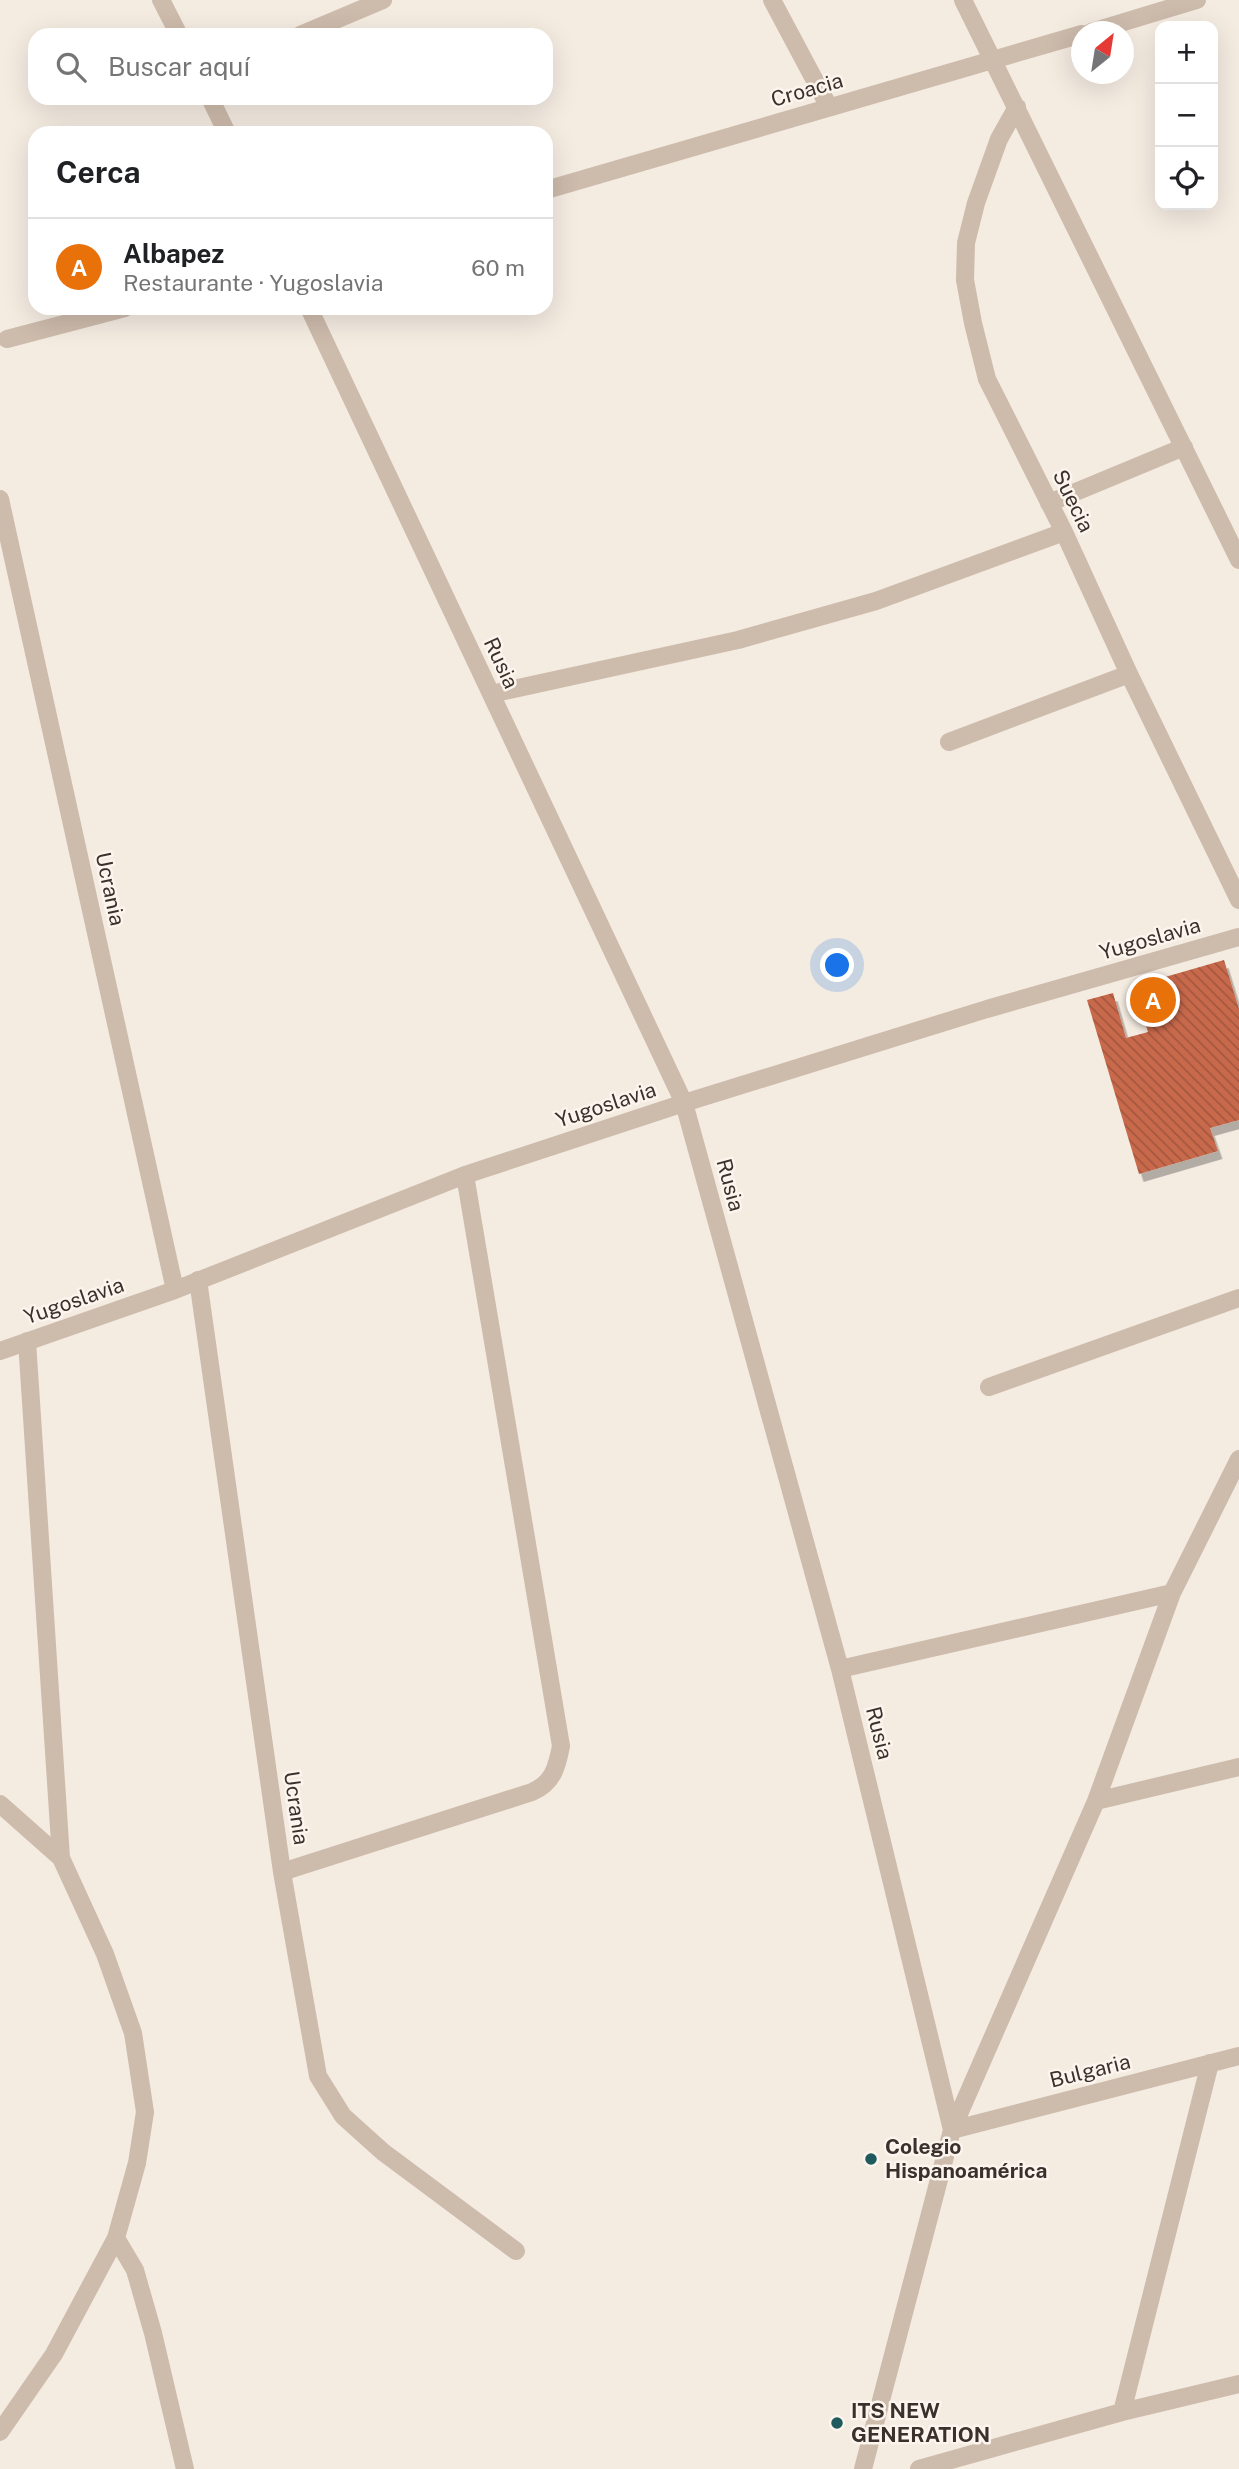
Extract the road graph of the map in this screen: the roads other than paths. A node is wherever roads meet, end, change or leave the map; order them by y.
1 (161, 0) edge
2 (383, 0) edge
3 (772, 0) edge
4 (963, 0) edge
5 (1197, 0) edge
6 (1127, 21) edge
7 (175, 28) edge
8 (317, 28) edge
9 (1071, 37) edge
10 (993, 60) junction
11 (213, 105) edge
12 (829, 107) junction
13 (1017, 107) junction
14 (224, 126) edge
15 (553, 188) edge
16 (98, 315) edge
17 (312, 315) edge
18 (7, 339) dead end
19 (1184, 447) junction
20 (0, 499) edge
21 (1049, 503) junction
22 (1064, 532) junction
23 (1239, 560) edge
24 (1129, 674) junction
25 (491, 694) junction
26 (950, 742) dead end
27 (1239, 900) edge
28 (1239, 937) edge
29 (684, 1103) junction
30 (466, 1175) junction
31 (198, 1280) junction
32 (175, 1290) junction
33 (1239, 1298) edge
34 (27, 1341) junction
35 (0, 1351) edge
36 (989, 1387) dead end
37 (1239, 1459) edge
38 (1172, 1593) junction
39 (840, 1669) junction
40 (1239, 1767) edge
41 (1096, 1801) junction
42 (0, 1804) edge
43 (61, 1858) junction
44 (282, 1872) junction
45 (1239, 2056) edge
46 (1210, 2063) junction
47 (952, 2130) junction
48 (116, 2238) junction
49 (516, 2251) dead end
50 (1239, 2385) edge
51 (1122, 2412) junction
52 (0, 2432) edge
53 (185, 2469) edge
54 (863, 2469) edge
55 (919, 2469) edge

1 - 7 street
2 - 8 street
3 - 12 street
4 - 10 street
5 - 6 street
9 - 10 street, Croacia
10 - 12 street, Croacia
10 - 13 street
11 - 14 street
12 - 15 street, Croacia
13 - 19 street
13 - 21 street, Suecia
16 - 18 street
17 - 25 street, Rusia
19 - 21 street
19 - 23 street
20 - 32 street, Ucrania
21 - 22 street, Suecia
22 - 24 street, Suecia
22 - 25 street
24 - 26 street
24 - 27 street, Suecia
25 - 29 street, Rusia
28 - 29 street, Yugoslavia
29 - 30 street, Yugoslavia
29 - 39 street, Rusia
30 - 31 street, Yugoslavia
30 - 44 street
31 - 32 street, Yugoslavia
31 - 44 street, Ucrania
32 - 34 street, Yugoslavia
33 - 36 street
34 - 35 street, Yugoslavia
34 - 43 street
37 - 38 street
38 - 39 street
38 - 41 street
39 - 47 street, Rusia
40 - 41 street
41 - 47 street
42 - 43 street
43 - 48 street
44 - 49 street, Ucrania
45 - 46 street, Bulgaria
46 - 47 street, Bulgaria
46 - 51 street
47 - 54 street
48 - 52 street
48 - 53 street
50 - 51 street
51 - 55 street

